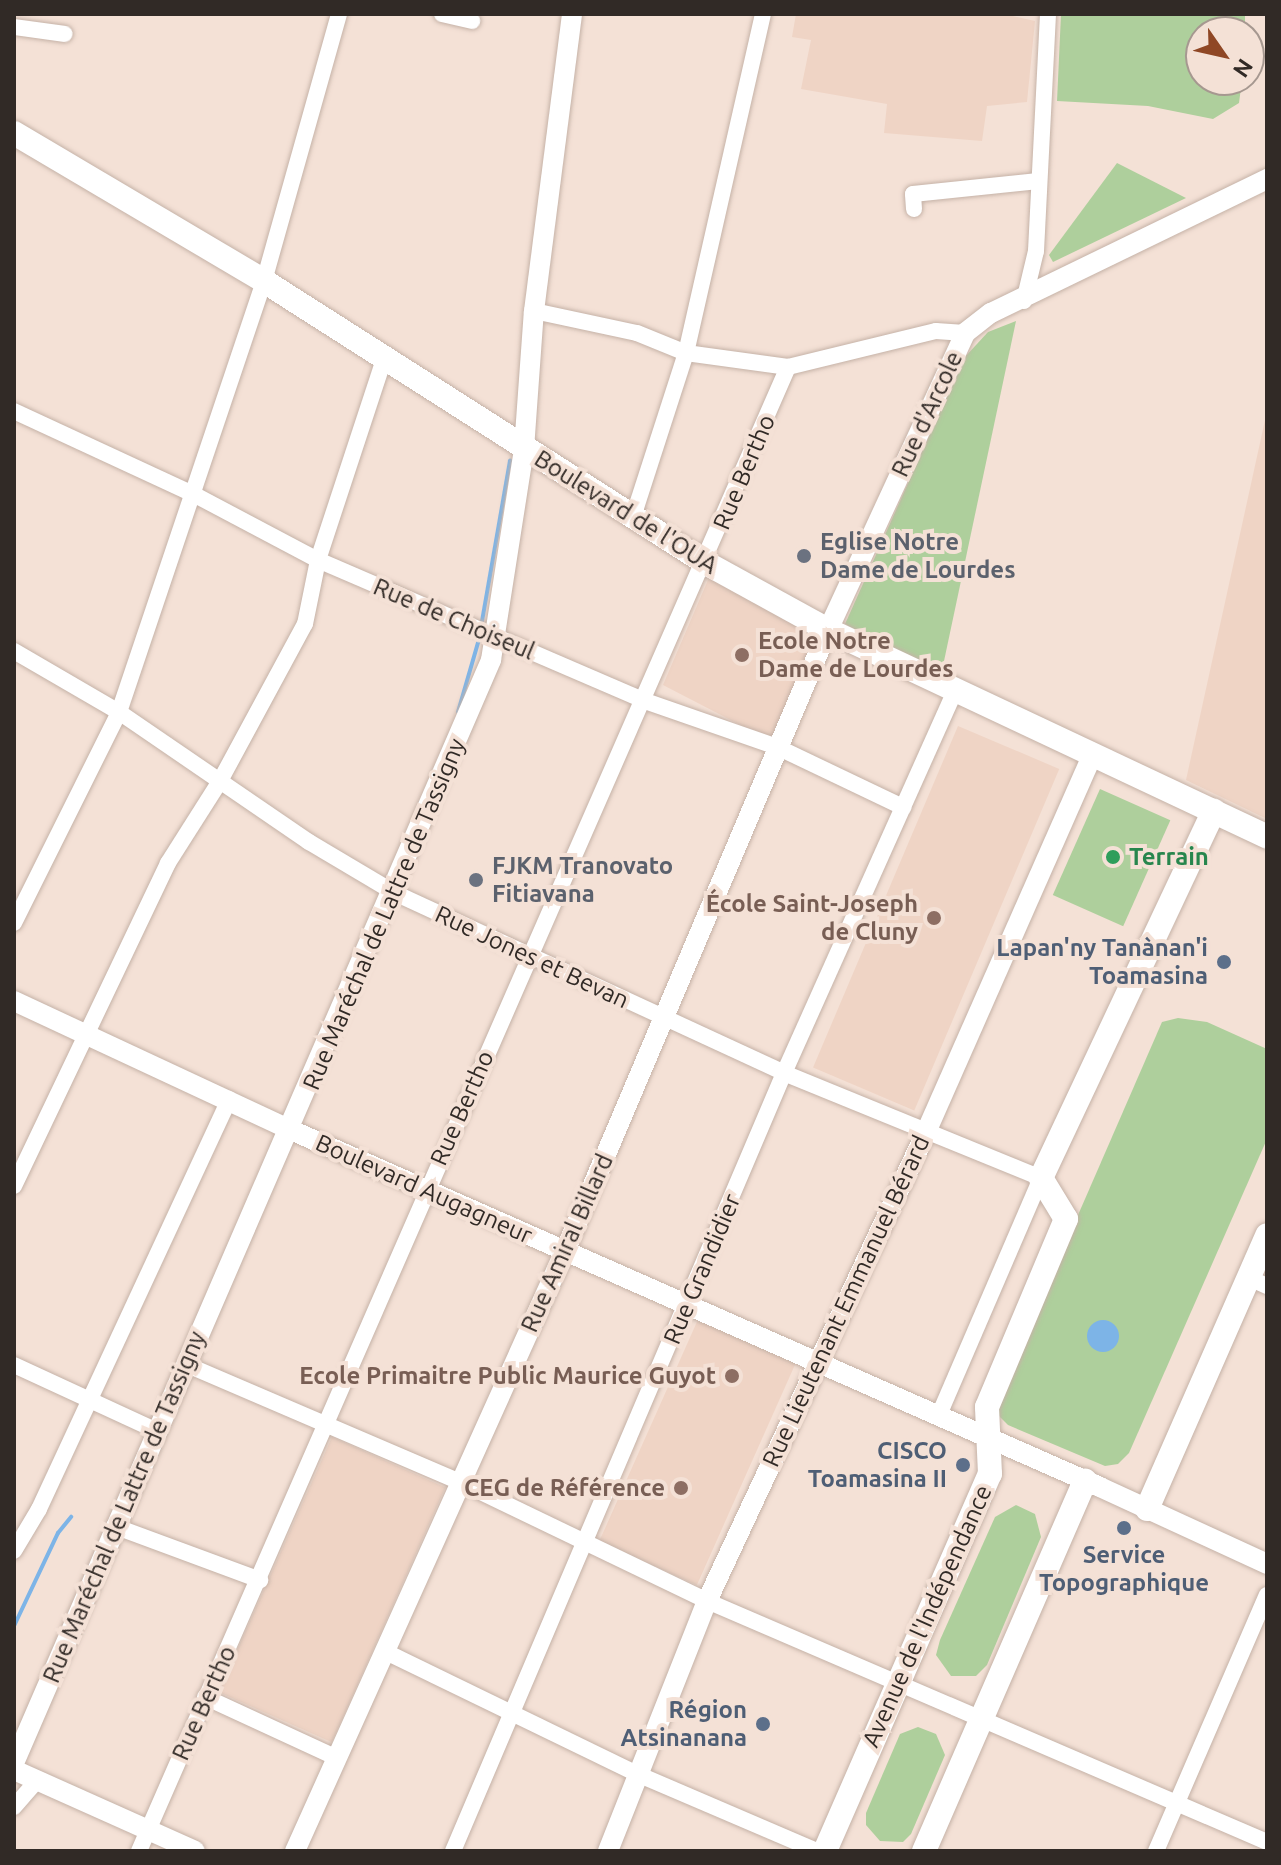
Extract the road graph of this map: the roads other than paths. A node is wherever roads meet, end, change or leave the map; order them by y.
1 (339, 14) edge
2 (442, 14) edge
3 (572, 14) edge
4 (763, 14) edge
5 (1048, 14) edge
6 (472, 21) dead end
7 (14, 27) edge
8 (65, 34) dead end
9 (14, 133) edge
10 (1267, 179) edge
11 (1038, 181) junction
12 (914, 209) dead end
13 (264, 281) junction
14 (1024, 301) junction
15 (534, 311) junction
16 (965, 333) junction
17 (686, 353) junction
18 (383, 362) junction
19 (788, 367) junction
20 (14, 411) edge
21 (524, 449) junction
22 (195, 495) junction
23 (633, 517) junction
24 (318, 560) junction
25 (706, 563) junction
26 (828, 630) junction
27 (493, 637) junction
28 (14, 651) edge
29 (956, 689) junction
30 (645, 701) junction
31 (119, 712) junction
32 (777, 747) junction
33 (1093, 754) junction
34 (220, 781) junction
35 (903, 807) junction
36 (1214, 811) junction
37 (1267, 837) edge
38 (395, 893) junction
39 (14, 923) edge
40 (528, 958) junction
41 (14, 1001) edge
42 (663, 1018) junction
43 (84, 1033) junction
44 (784, 1073) junction
45 (229, 1099) junction
46 (291, 1130) junction
47 (927, 1130) junction
48 (1041, 1178) junction
49 (14, 1186) edge
50 (426, 1188) junction
51 (1267, 1235) edge
52 (565, 1251) junction
53 (1258, 1282) edge
54 (687, 1305) junction
55 (818, 1359) junction
56 (185, 1364) junction
57 (14, 1365) edge
58 (90, 1402) junction
59 (940, 1412) junction
60 (329, 1424) junction
61 (157, 1431) junction
62 (990, 1439) junction
63 (460, 1482) junction
64 (1092, 1484) junction
65 (1147, 1509) junction
66 (114, 1526) junction
67 (586, 1543) junction
68 (14, 1551) edge
69 (1267, 1564) edge
70 (260, 1580) junction
71 (1267, 1595) edge
72 (707, 1601) junction
73 (384, 1651) junction
74 (897, 1683) junction
75 (205, 1697) junction
76 (513, 1714) junction
77 (983, 1719) junction
78 (337, 1758) junction
79 (14, 1763) edge
80 (14, 1770) edge
81 (642, 1776) junction
82 (37, 1781) junction
83 (1177, 1800) junction
84 (14, 1807) edge
85 (148, 1830) junction
86 (1267, 1842) edge
87 (139, 1851) edge
88 (195, 1851) edge
89 (295, 1851) edge
90 (453, 1851) edge
91 (608, 1851) edge
92 (817, 1851) edge
93 (825, 1851) edge
94 (924, 1851) edge
95 (1156, 1851) edge

1 - 13 street
2 - 6 street
3 - 15 street, Rue Maréchal de Lattre de Tassigny
4 - 17 street
5 - 11 street
7 - 8 street
9 - 13 main road, Boulevard de l'OUA
10 - 14 street, Rue d'Arcole
11 - 12 street
11 - 14 street
13 - 18 main road, Boulevard de l'OUA
13 - 22 street
14 - 16 street, Rue d'Arcole
15 - 17 street
15 - 21 street, Rue Maréchal de Lattre de Tassigny
16 - 19 street
16 - 26 street, Rue d'Arcole
17 - 19 street
17 - 23 street
18 - 21 main road, Boulevard de l'OUA
18 - 24 street
19 - 25 street, Rue Bertho
20 - 22 street, Rue de Choiseul
21 - 23 main road, Boulevard de l'OUA
21 - 27 street, Rue Maréchal de Lattre de Tassigny
22 - 24 street, Rue de Choiseul
22 - 31 street
23 - 25 main road, Boulevard de l'OUA
24 - 27 street, Rue de Choiseul
24 - 34 street
25 - 26 main road, Boulevard de l'OUA
25 - 30 street, Rue Bertho
26 - 29 main road, Boulevard de l'OUA
26 - 32 street, Rue Amiral Billard
27 - 30 street, Rue de Choiseul
27 - 38 street, Rue Maréchal de Lattre de Tassigny
28 - 31 street, Rue Jones et Bevan
29 - 33 main road, Boulevard de l'OUA
29 - 35 street, Rue Grandidier
30 - 32 street, Rue de Choiseul
30 - 40 street, Rue Bertho
31 - 34 street, Rue Jones et Bevan
31 - 39 street
32 - 35 street, Rue de Choiseul
32 - 42 street, Rue Amiral Billard
33 - 36 main road, Boulevard de l'OUA
33 - 47 street, Rue Lieutenant Emmanuel Bérard
34 - 38 street, Rue Jones et Bevan
34 - 43 street
35 - 44 street, Rue Grandidier
36 - 37 main road, Boulevard de l'OUA
36 - 48 main road
38 - 40 street, Rue Jones et Bevan
38 - 46 street, Rue Maréchal de Lattre de Tassigny
40 - 42 street, Rue Jones et Bevan
40 - 50 street, Rue Bertho
41 - 43 street, Boulevard Augagneur
42 - 44 street, Rue Jones et Bevan
42 - 52 street, Rue Amiral Billard
43 - 45 street, Boulevard Augagneur
43 - 49 street
44 - 47 street, Rue Jones et Bevan
44 - 54 street, Rue Grandidier
45 - 46 street, Boulevard Augagneur
45 - 58 street
46 - 50 street, Boulevard Augagneur
46 - 56 street, Rue Maréchal de Lattre de Tassigny
47 - 48 street, Rue Jones et Bevan
47 - 55 street, Rue Lieutenant Emmanuel Bérard
48 - 59 street
48 - 62 main road, Avenue de l'Indépendance
50 - 52 street, Boulevard Augagneur
50 - 60 street, Rue Bertho
51 - 53 main road
52 - 54 street, Boulevard Augagneur
52 - 63 street, Rue Amiral Billard
53 - 65 main road
54 - 55 street, Boulevard Augagneur
54 - 67 street, Rue Grandidier
55 - 59 street, Boulevard Augagneur
55 - 72 street, Rue Lieutenant Emmanuel Bérard
56 - 60 street
56 - 61 street, Rue Maréchal de Lattre de Tassigny
57 - 58 street
58 - 61 street
58 - 68 street
59 - 62 street, Boulevard Augagneur
60 - 63 street
60 - 70 street, Rue Bertho
61 - 66 street, Rue Maréchal de Lattre de Tassigny
62 - 64 street, Boulevard Augagneur
62 - 74 main road, Avenue de l'Indépendance
63 - 67 street
63 - 73 street, Rue Amiral Billard
64 - 65 street, Boulevard Augagneur
64 - 77 main road
65 - 69 street, Boulevard Augagneur
66 - 70 street
66 - 79 street, Rue Maréchal de Lattre de Tassigny
67 - 72 street
67 - 76 street, Rue Grandidier
70 - 75 street, Rue Bertho
71 - 83 street
72 - 74 street
72 - 81 street, Rue Lieutenant Emmanuel Bérard
73 - 76 street
73 - 78 street, Rue Amiral Billard
74 - 77 street
74 - 93 main road, Avenue de l'Indépendance
75 - 78 street
75 - 85 street, Rue Bertho
76 - 81 street
76 - 90 street, Rue Grandidier
77 - 83 street
77 - 94 main road
78 - 89 street, Rue Amiral Billard
80 - 82 street
81 - 91 street, Rue Lieutenant Emmanuel Bérard
81 - 92 street
82 - 84 street
82 - 85 street
83 - 86 street
83 - 95 street
85 - 87 street, Rue Bertho
85 - 88 street

